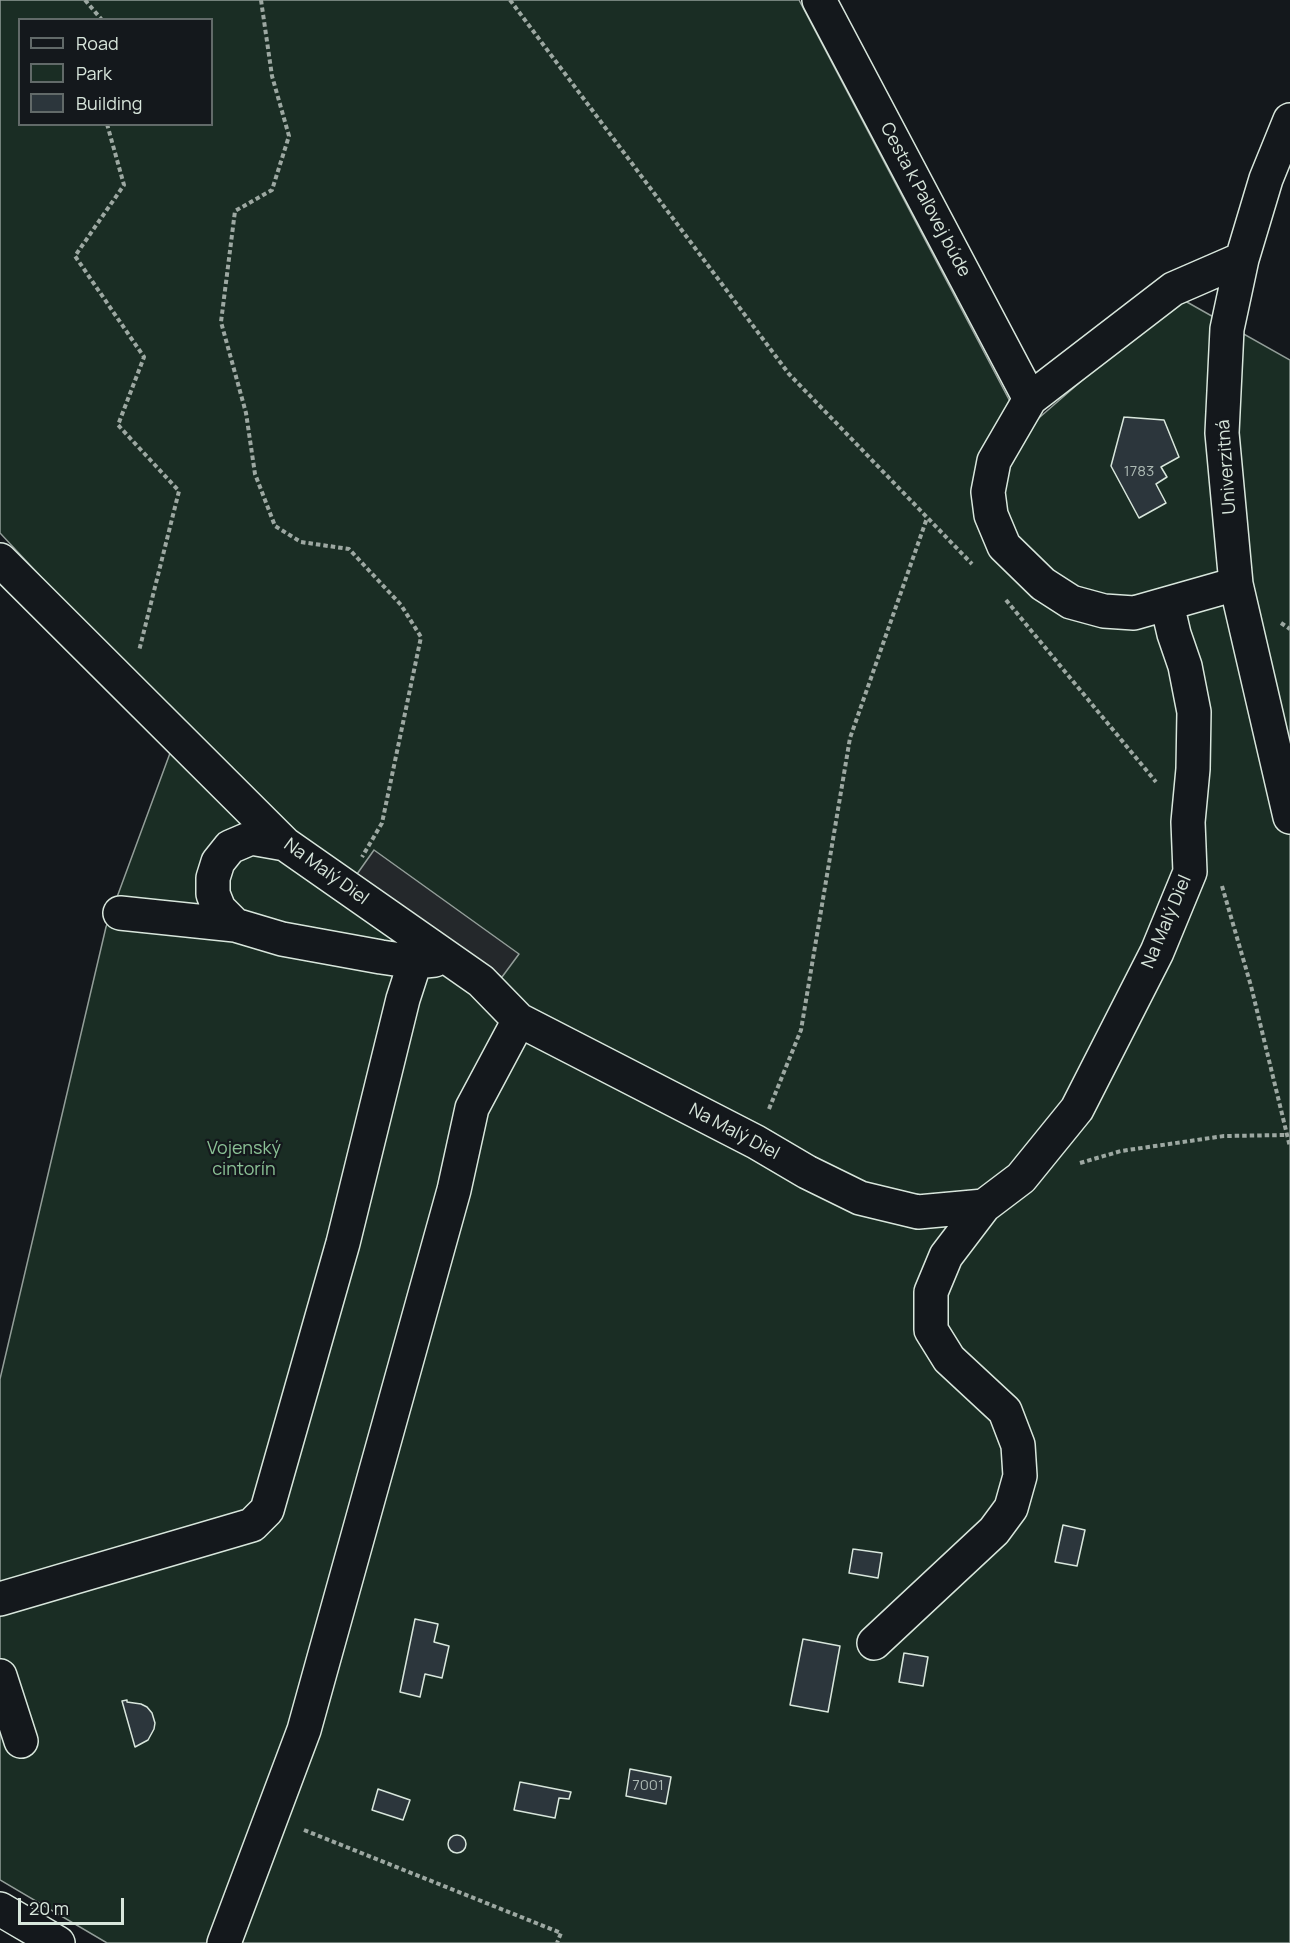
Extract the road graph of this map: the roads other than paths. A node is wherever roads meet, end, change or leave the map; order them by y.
1 (819, 0) edge
2 (1290, 120) edge
3 (1242, 259) junction
4 (1030, 399) junction
5 (0, 560) edge
6 (1236, 584) junction
7 (1167, 604) junction
8 (1290, 817) edge
9 (285, 844) junction
10 (120, 913) dead end
11 (235, 925) junction
12 (448, 958) junction
13 (415, 962) junction
14 (519, 1020) junction
15 (984, 1206) junction
16 (0, 1599) edge
17 (874, 1643) dead end
18 (0, 1676) edge
19 (21, 1741) dead end
20 (0, 1909) edge
21 (57, 1943) edge
22 (224, 1943) edge

1 - 4 street, Cesta k Paľovej búde
2 - 3 street, Univerzitná
3 - 4 street
3 - 6 street, Univerzitná
4 - 7 street
5 - 9 street, Na Malý Diel
6 - 7 street
6 - 8 street, Univerzitná
7 - 15 street, Na Malý Diel
9 - 11 street
9 - 12 street, Na Malý Diel
10 - 11 street
11 - 13 street
12 - 13 street
12 - 14 street, Na Malý Diel
13 - 16 street
14 - 15 street, Na Malý Diel
14 - 22 street
15 - 17 street
18 - 19 street
20 - 21 street

